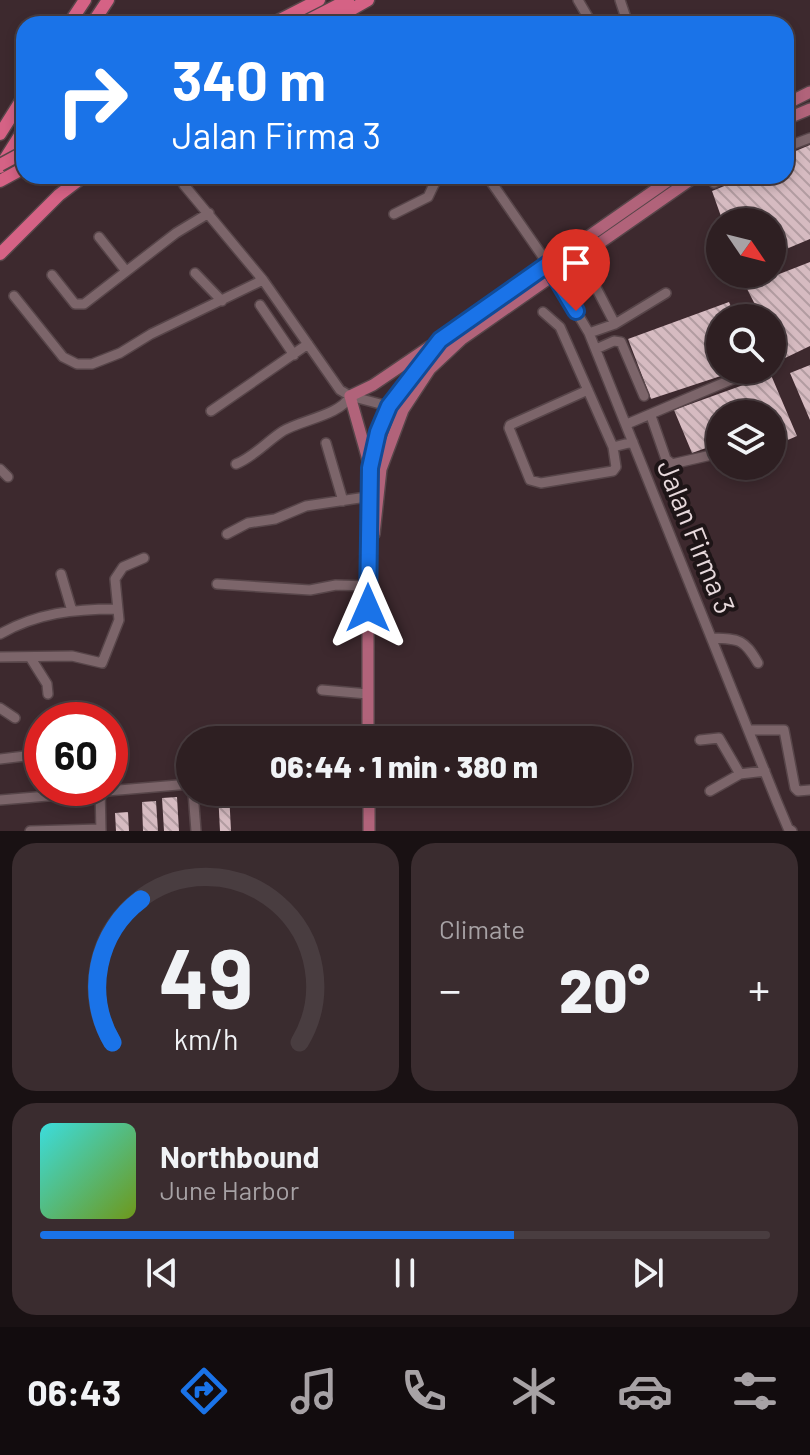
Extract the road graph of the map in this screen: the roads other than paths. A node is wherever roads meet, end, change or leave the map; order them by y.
1 (319, 0) edge
2 (348, 0) edge
3 (368, 0) edge
4 (288, 16) edge
5 (317, 16) edge
6 (340, 16) edge
7 (16, 109) edge
8 (0, 134) edge
9 (16, 141) edge
10 (0, 166) edge
11 (73, 184) edge
12 (434, 184) edge
13 (492, 184) edge
14 (664, 184) edge
15 (684, 184) edge
16 (184, 185) dead end
17 (209, 213) junction
18 (394, 214) dead end
19 (99, 237) dead end
20 (0, 254) edge
21 (551, 270) junction
22 (126, 271) junction
23 (195, 273) dead end
24 (589, 274) dead end
25 (52, 275) dead end
26 (263, 280) junction
27 (666, 293) dead end
28 (14, 296) dead end
29 (222, 301) junction
30 (260, 305) dead end
31 (543, 312) dead end
32 (615, 324) junction
33 (589, 333) junction
34 (440, 340) junction
35 (308, 344) junction
36 (596, 349) junction
37 (294, 355) junction
38 (723, 384) edge
39 (588, 390) junction
40 (350, 396) junction
41 (644, 396) dead end
42 (389, 406) junction
43 (403, 410) junction
44 (211, 411) dead end
45 (651, 416) junction
46 (627, 424) junction
47 (633, 442) junction
48 (326, 443) dead end
49 (613, 447) junction
50 (706, 456) edge
51 (236, 464) dead end
52 (370, 468) junction
53 (0, 469) edge
54 (8, 477) dead end
55 (373, 496) junction
56 (343, 501) junction
57 (227, 534) dead end
58 (144, 558) dead end
59 (61, 574) dead end
60 (217, 584) dead end
61 (369, 586) junction
62 (116, 609) junction
63 (72, 611) junction
64 (0, 634) edge
65 (712, 638) junction
66 (0, 657) edge
67 (30, 657) junction
68 (758, 663) dead end
69 (322, 690) dead end
70 (48, 694) dead end
71 (368, 694) junction
72 (0, 708) edge
73 (15, 718) dead end
74 (368, 726) edge
75 (749, 730) junction
76 (700, 740) dead end
77 (24, 756) edge
78 (0, 759) edge
79 (765, 771) junction
80 (740, 774) junction
81 (176, 785) edge
82 (128, 788) edge
83 (810, 790) edge
84 (710, 791) dead end
85 (24, 798) edge
86 (0, 800) edge
87 (100, 806) edge
88 (194, 806) edge
89 (369, 806) edge
90 (101, 830) edge
91 (30, 831) edge
92 (196, 831) edge
93 (369, 831) edge
94 (792, 831) edge

1 - 4 highway
2 - 5 highway
3 - 6 highway
7 - 8 highway
9 - 10 highway
11 - 20 highway
12 - 18 street
13 - 21 street, Jalan Firma 3
14 - 21 main road
15 - 21 main road
16 - 17 street
17 - 22 street
17 - 26 street
19 - 22 street
21 - 33 street, Jalan Firma 3
21 - 34 main road
21 - 43 main road
22 - 25 street
23 - 29 street
24 - 32 street
26 - 29 street
26 - 35 street
27 - 32 street
28 - 29 street
30 - 37 street
31 - 39 street
32 - 33 street
33 - 36 street, Jalan Firma 3
34 - 40 main road
34 - 42 main road
35 - 37 street
35 - 40 street
36 - 41 street
36 - 46 street, Jalan Firma 3
37 - 44 street
38 - 45 street
39 - 49 street
39 - 49 street
40 - 42 street
40 - 51 street
40 - 52 main road
42 - 43 street
42 - 52 main road
43 - 55 main road
45 - 46 street
45 - 50 street
46 - 47 street, Jalan Firma 3
47 - 49 street
47 - 65 street, Jalan Firma 3
48 - 56 street
52 - 55 main road
53 - 54 street
55 - 56 street
55 - 61 main road
56 - 57 street
58 - 62 street
59 - 63 street
60 - 61 street
61 - 71 main road
62 - 63 street
62 - 67 street
63 - 64 street
65 - 68 street
65 - 75 street, Jalan Firma 3
66 - 67 street
67 - 70 street
69 - 71 street
71 - 74 main road
72 - 73 street
75 - 79 street, Jalan Firma 3
75 - 83 street
76 - 80 street
77 - 78 street
79 - 80 street
79 - 94 street, Jalan Firma 3
80 - 84 street
81 - 82 street
85 - 86 street
87 - 90 street
88 - 92 street
89 - 93 main road
90 - 91 street

